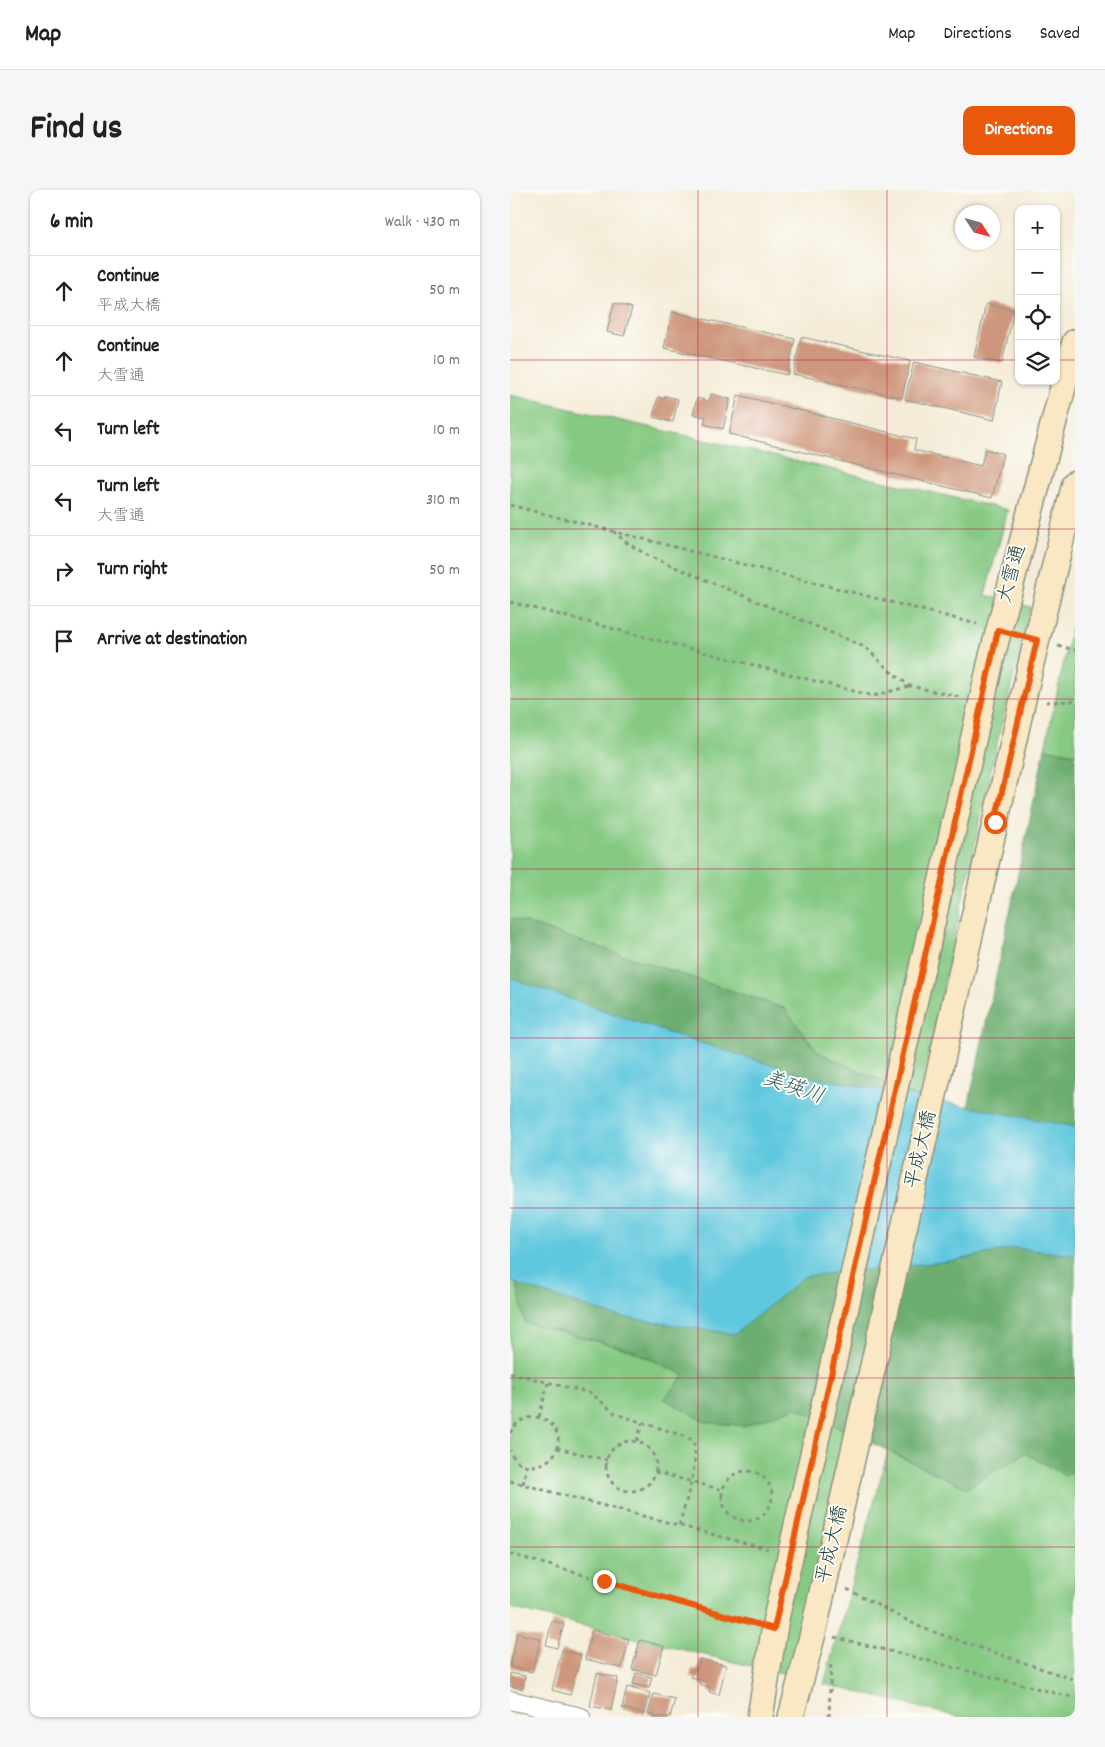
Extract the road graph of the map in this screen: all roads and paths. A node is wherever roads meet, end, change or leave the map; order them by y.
1 (1075, 342) edge
2 (1075, 483) edge
3 (510, 504) edge
4 (612, 530) junction
5 (510, 602) edge
6 (998, 630) junction
7 (1037, 640) junction
8 (1075, 650) edge
9 (1030, 668) joint
10 (910, 686) junction
11 (964, 697) dead end
12 (1075, 701) edge
13 (1038, 702) dead end
14 (510, 1373) edge
15 (548, 1383) junction
16 (539, 1417) junction
17 (642, 1423) junction
18 (510, 1432) edge
19 (637, 1441) junction
20 (557, 1448) junction
21 (510, 1450) edge
22 (606, 1460) junction
23 (527, 1466) junction
24 (656, 1472) junction
25 (690, 1481) junction
26 (523, 1484) dead end
27 (723, 1490) junction
28 (679, 1526) dead end
29 (510, 1554) edge
30 (775, 1624) junction
31 (821, 1634) junction
32 (832, 1667) dead end
33 (1075, 1698) edge
34 (510, 1700) edge
35 (580, 1717) edge
36 (760, 1717) edge
37 (791, 1717) edge
38 (829, 1717) edge

1 - 6 street, 大雪通
2 - 7 street, 大雪通
3 - 4 path
4 - 6 path
4 - 10 path
5 - 10 path
6 - 30 street, 大雪通, bridge
7 - 8 path
7 - 9 street, 大雪通
9 - 31 street, 平成大橋, bridge
10 - 11 path
12 - 13 path
14 - 15 path
15 - 16 path
15 - 17 path
16 - 18 path
16 - 20 path
17 - 19 path
17 - 25 path
19 - 22 path
19 - 24 path
20 - 22 path
20 - 23 path
21 - 23 path
22 - 24 path
23 - 26 path
24 - 25 path
25 - 27 path
25 - 28 path
27 - 27 path
29 - 30 path
30 - 36 street, 大雪通
31 - 33 path
31 - 37 street
32 - 38 path
34 - 35 street

